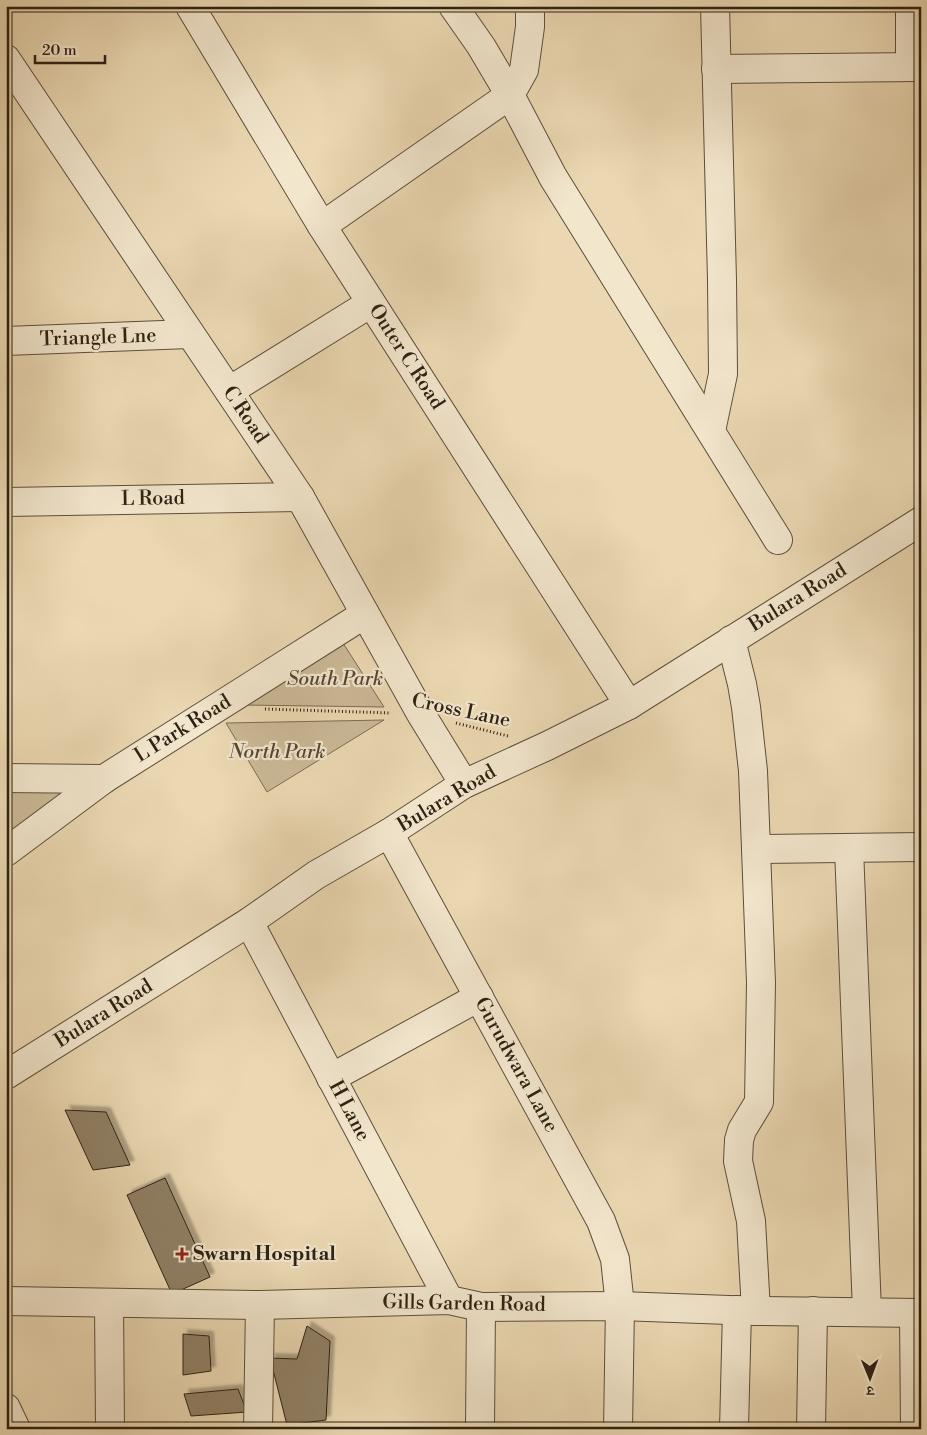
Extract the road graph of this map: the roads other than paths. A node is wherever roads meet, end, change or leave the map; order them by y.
1 (190, 6) edge
2 (453, 6) edge
3 (530, 6) edge
4 (715, 6) edge
5 (910, 6) edge
6 (6, 58) edge
7 (916, 67) edge
8 (716, 69) junction
9 (510, 96) junction
10 (322, 226) junction
11 (371, 303) junction
12 (190, 334) junction
13 (6, 342) edge
14 (228, 392) junction
15 (711, 431) junction
16 (300, 497) junction
17 (6, 502) edge
18 (921, 521) edge
19 (778, 540) dead end
20 (365, 614) junction
21 (731, 640) junction
22 (629, 705) junction
23 (6, 778) edge
24 (104, 779) junction
25 (464, 784) junction
26 (389, 833) junction
27 (921, 847) edge
28 (849, 848) junction
29 (756, 849) junction
30 (6, 852) edge
31 (249, 922) junction
32 (479, 997) junction
33 (6, 1075) edge
34 (331, 1078) junction
35 (449, 1300) junction
36 (6, 1302) edge
37 (109, 1303) junction
38 (260, 1305) junction
39 (620, 1306) junction
40 (481, 1307) junction
41 (746, 1311) junction
42 (813, 1311) junction
43 (867, 1312) junction
44 (918, 1313) edge
45 (6, 1408) edge
46 (16, 1429) edge
47 (110, 1429) edge
48 (258, 1429) edge
49 (480, 1429) edge
50 (618, 1429) edge
51 (734, 1429) edge
52 (812, 1429) edge
53 (915, 1429) edge

1 - 10 street, Outer C Road
2 - 9 street
3 - 9 street
4 - 8 street
5 - 7 street
6 - 12 street, C Road
7 - 8 street
8 - 15 street
9 - 10 street
9 - 15 street
10 - 11 street, Outer C Road
11 - 14 street
11 - 22 street, Outer C Road
12 - 13 street, Triangle Lne
12 - 14 street, C Road
14 - 16 street, C Road
15 - 19 street
16 - 17 street, L Road
16 - 20 street, C Road
18 - 21 street, Bulara Road
20 - 24 street, L Park Road
20 - 25 street, C Road
21 - 22 street, Bulara Road
21 - 29 street
22 - 25 street, Bulara Road
23 - 24 street
24 - 30 street, L Park Road
25 - 26 street, Bulara Road
26 - 31 street, Bulara Road
26 - 32 street, Gurudwara Lane
27 - 28 street
28 - 29 street
28 - 43 street
29 - 41 street
31 - 33 street, Bulara Road
31 - 34 street, H Lane
32 - 34 street
32 - 39 street, Gurudwara Lane
34 - 35 street, H Lane
35 - 38 street, Gills Garden Road
35 - 40 street, Gills Garden Road
36 - 37 street, Gills Garden Road
37 - 38 street, Gills Garden Road
37 - 47 street
38 - 48 street
39 - 40 street, Gills Garden Road
39 - 41 street, Gills Garden Road
39 - 50 street, Gurudwara Lane
40 - 49 street
41 - 42 street, Gills Garden Road
41 - 51 street
42 - 43 street, Gills Garden Road
42 - 52 street
43 - 44 street, Gills Garden Road
44 - 53 street
45 - 46 street

